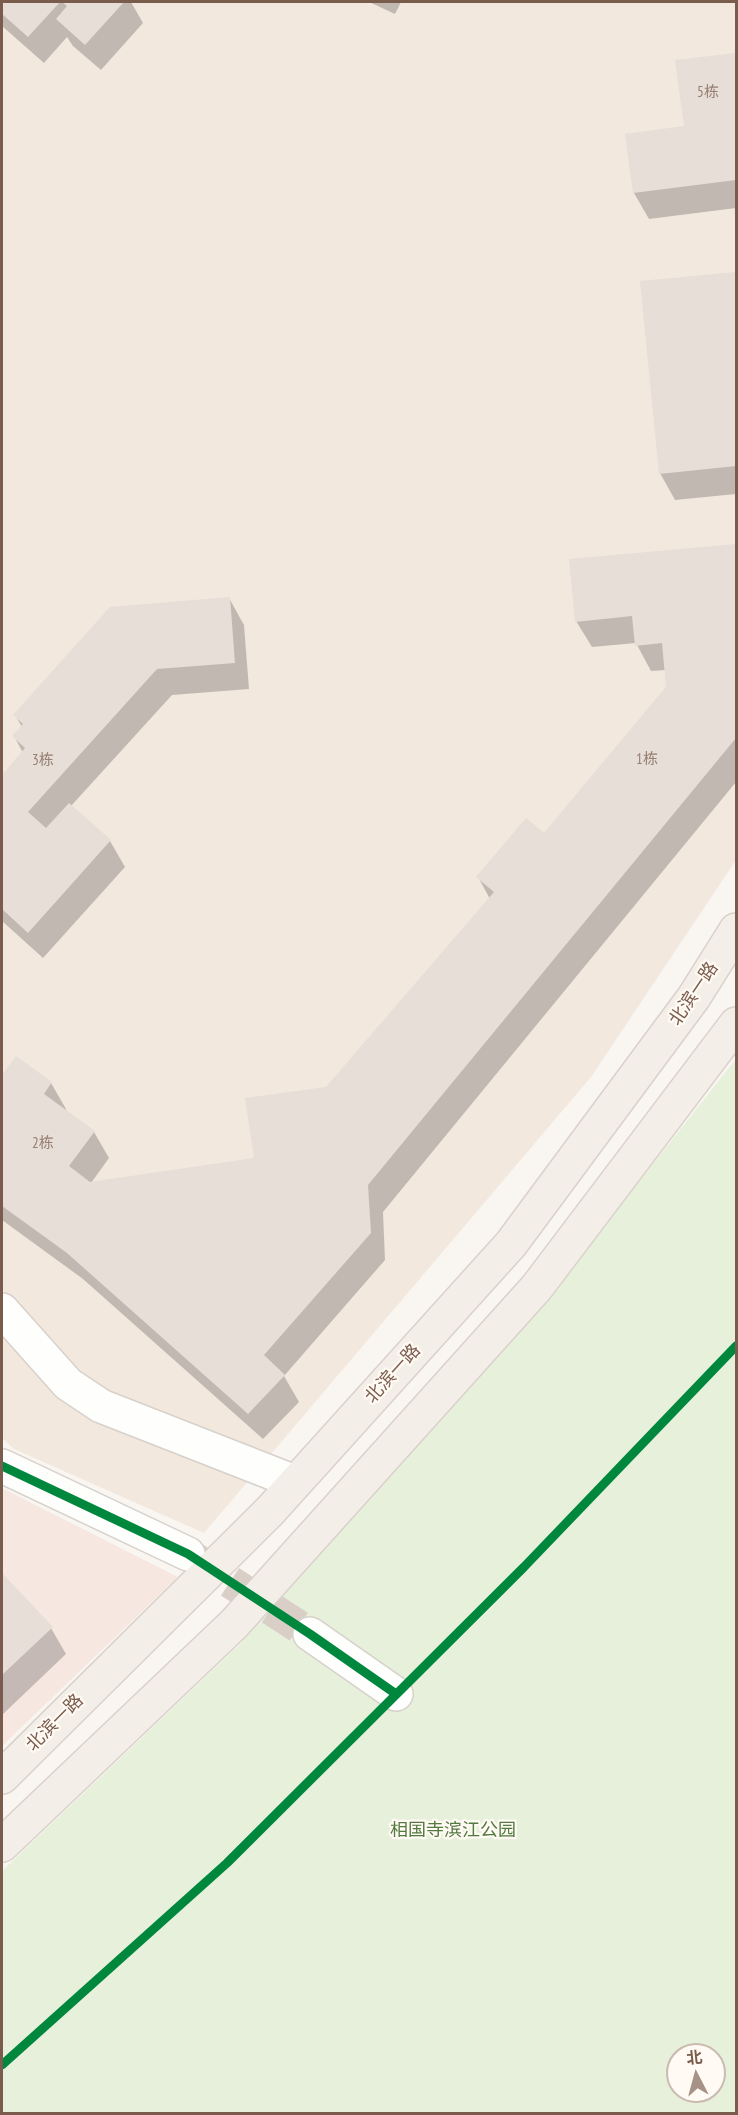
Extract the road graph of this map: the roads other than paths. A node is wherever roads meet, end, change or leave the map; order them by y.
1 (736, 930) edge
2 (736, 1024) edge
3 (2, 1310) edge
4 (2, 1466) edge
5 (295, 1482) junction
6 (188, 1554) tunnel mouth
7 (310, 1634) tunnel mouth
8 (396, 1694) dead end
9 (2, 1777) edge
10 (2, 1845) edge

1 - 5 main road, 北滨一路
2 - 10 main road
3 - 5 street
4 - 6 street
5 - 9 main road, 北滨一路
7 - 8 street

